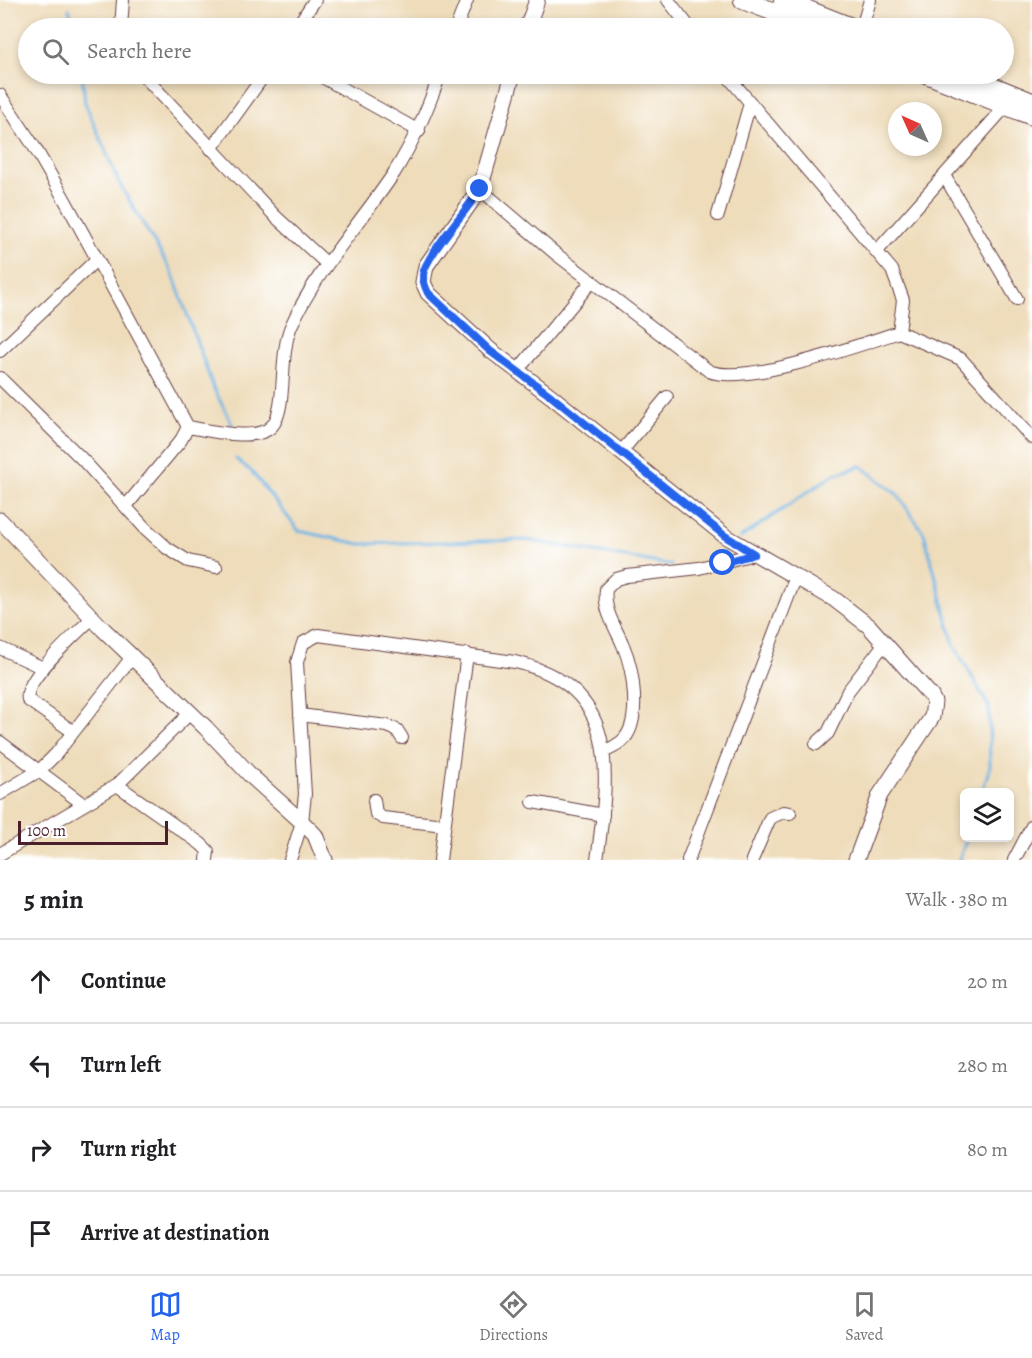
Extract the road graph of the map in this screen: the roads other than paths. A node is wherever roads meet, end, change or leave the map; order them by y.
1 (123, 0) edge
2 (315, 0) edge
3 (467, 0) edge
4 (537, 0) edge
5 (668, 0) edge
6 (743, 0) edge
7 (783, 0) edge
8 (870, 0) edge
9 (122, 18) edge
10 (303, 18) edge
11 (460, 18) edge
12 (531, 18) edge
13 (682, 18) edge
14 (789, 18) edge
15 (829, 18) edge
16 (865, 18) edge
17 (151, 84) edge
18 (258, 84) edge
19 (335, 84) edge
20 (436, 84) edge
21 (510, 84) edge
22 (734, 84) edge
23 (951, 84) edge
24 (988, 84) edge
25 (0, 95) edge
26 (1032, 102) edge
27 (750, 103) junction
28 (1006, 106) junction
29 (1032, 116) edge
30 (419, 131) junction
31 (211, 149) junction
32 (945, 177) junction
33 (480, 189) junction
34 (718, 215) dead end
35 (878, 250) junction
36 (96, 260) junction
37 (326, 263) junction
38 (592, 281) junction
39 (1017, 299) dead end
40 (899, 332) junction
41 (0, 351) edge
42 (517, 371) junction
43 (0, 378) edge
44 (667, 397) dead end
45 (188, 427) junction
46 (1032, 438) edge
47 (621, 452) junction
48 (126, 506) junction
49 (0, 520) edge
50 (754, 554) junction
51 (216, 567) dead end
52 (796, 576) junction
53 (93, 618) junction
54 (885, 643) junction
55 (0, 648) edge
56 (467, 654) junction
57 (133, 656) junction
58 (43, 668) junction
59 (191, 712) junction
60 (300, 715) junction
61 (72, 731) junction
62 (402, 738) dead end
63 (0, 742) edge
64 (816, 744) dead end
65 (605, 752) junction
66 (40, 770) junction
67 (117, 785) junction
68 (0, 794) edge
69 (374, 800) dead end
70 (533, 802) dead end
71 (83, 804) junction
72 (790, 813) dead end
73 (603, 816) junction
74 (302, 822) junction
75 (444, 825) junction
76 (1032, 826) edge
77 (0, 854) edge
78 (207, 860) edge
79 (290, 860) edge
80 (325, 860) edge
81 (440, 860) edge
82 (597, 860) edge
83 (688, 860) edge
84 (752, 860) edge
85 (856, 860) edge
86 (1014, 860) edge

1 - 9 street
2 - 10 street
3 - 11 street
4 - 12 street
5 - 13 street
6 - 14 main road
7 - 15 main road
8 - 16 street
17 - 31 street
18 - 31 street
19 - 30 street
20 - 30 street
21 - 33 street
22 - 27 street
23 - 28 main road
24 - 26 main road
25 - 36 street
27 - 34 street
27 - 35 street
28 - 29 main road
28 - 32 street
30 - 37 street
31 - 37 street
32 - 35 street
32 - 39 street
33 - 38 street
33 - 42 street
35 - 40 street
36 - 41 street
36 - 45 street
37 - 45 street
38 - 40 street
38 - 42 street
40 - 46 street
42 - 47 street
43 - 48 street
44 - 47 street
45 - 48 street
47 - 50 street
48 - 51 street
49 - 53 street
50 - 52 street
50 - 65 street
52 - 54 street
52 - 83 street
53 - 57 street
53 - 58 street
54 - 64 street
54 - 85 street
55 - 58 street
56 - 60 street
56 - 65 street
56 - 75 street
57 - 59 street
57 - 61 street
58 - 61 street
59 - 67 street
59 - 74 street
60 - 62 street
60 - 74 street
61 - 66 street
63 - 66 street
65 - 73 street
66 - 68 street
66 - 71 street
67 - 71 street
67 - 78 street
69 - 75 street
70 - 73 street
71 - 77 street
72 - 84 street
73 - 82 street
74 - 79 street
74 - 80 street
75 - 81 street
76 - 86 street

